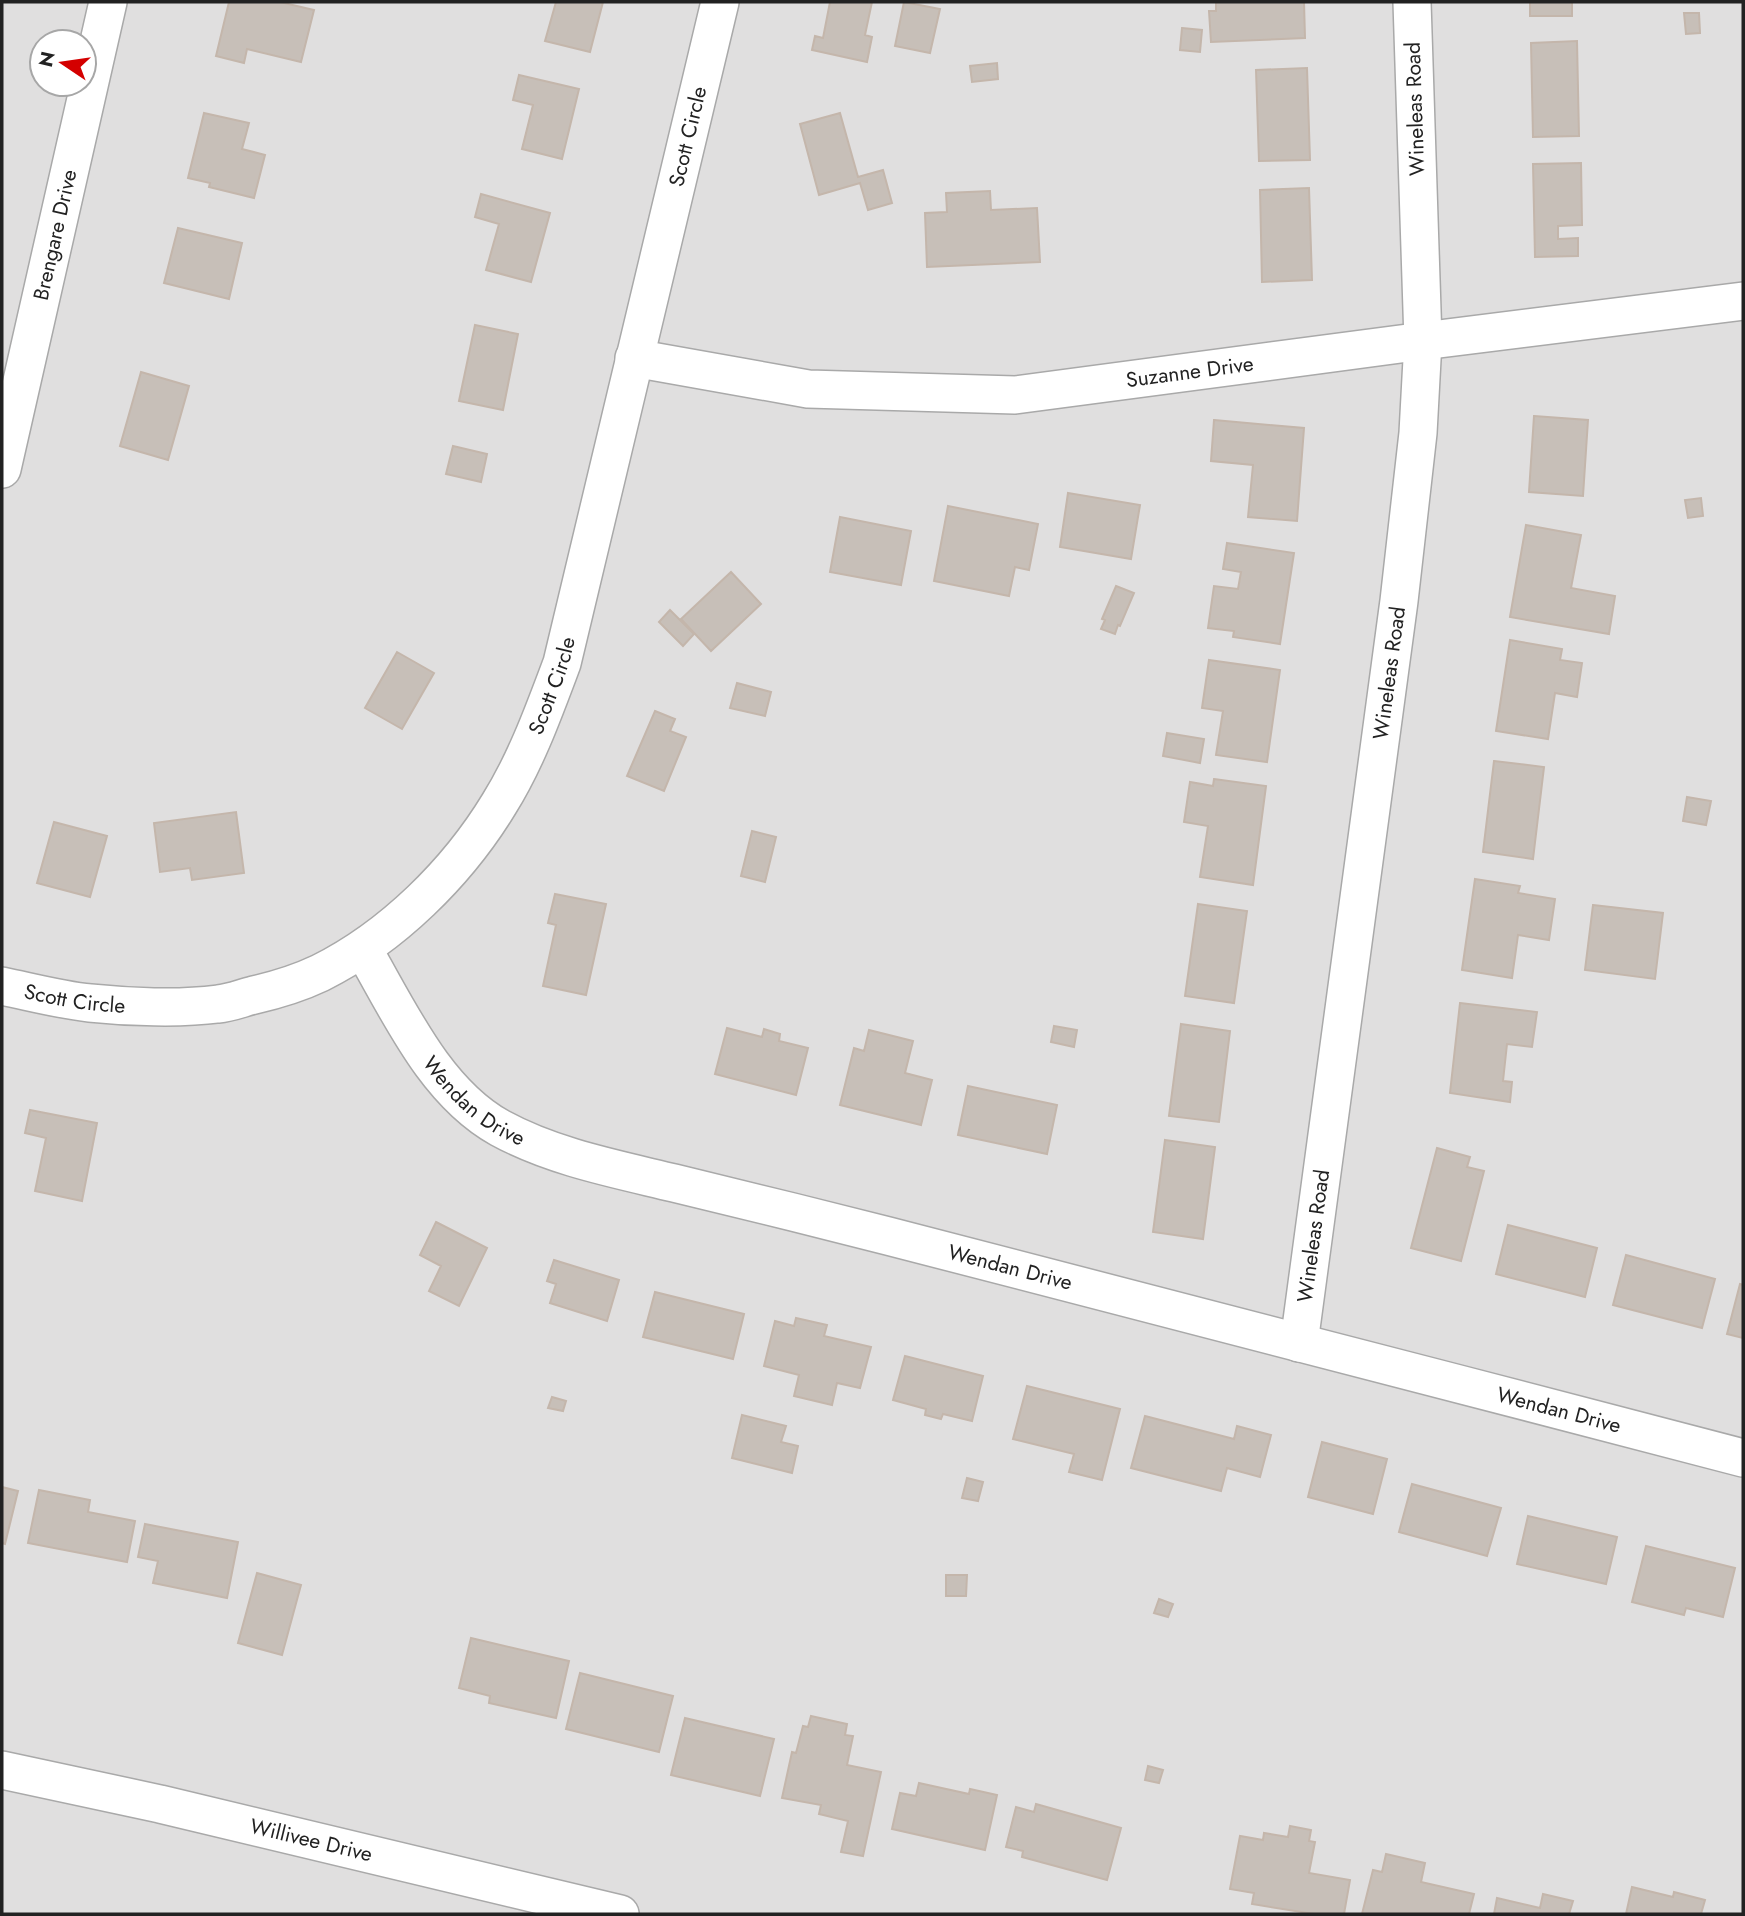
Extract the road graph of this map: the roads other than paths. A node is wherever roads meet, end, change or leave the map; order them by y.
1 (108, 2) edge
2 (720, 2) edge
3 (1412, 2) edge
4 (1743, 301) edge
5 (1423, 341) junction
6 (634, 358) junction
7 (2, 469) edge
8 (363, 949) junction
9 (2, 986) edge
10 (1299, 1343) junction
11 (1743, 1458) edge
12 (2, 1770) edge
13 (620, 1914) edge

1 - 7 street, Brengare Drive
2 - 6 street, Scott Circle
3 - 5 street, Wineleas Road
4 - 5 street, Suzanne Drive
5 - 6 street, Suzanne Drive
5 - 10 street, Wineleas Road
6 - 8 street, Scott Circle
8 - 9 street, Scott Circle
8 - 10 street, Wendan Drive
10 - 11 street, Wendan Drive
12 - 13 street, Willivee Drive

